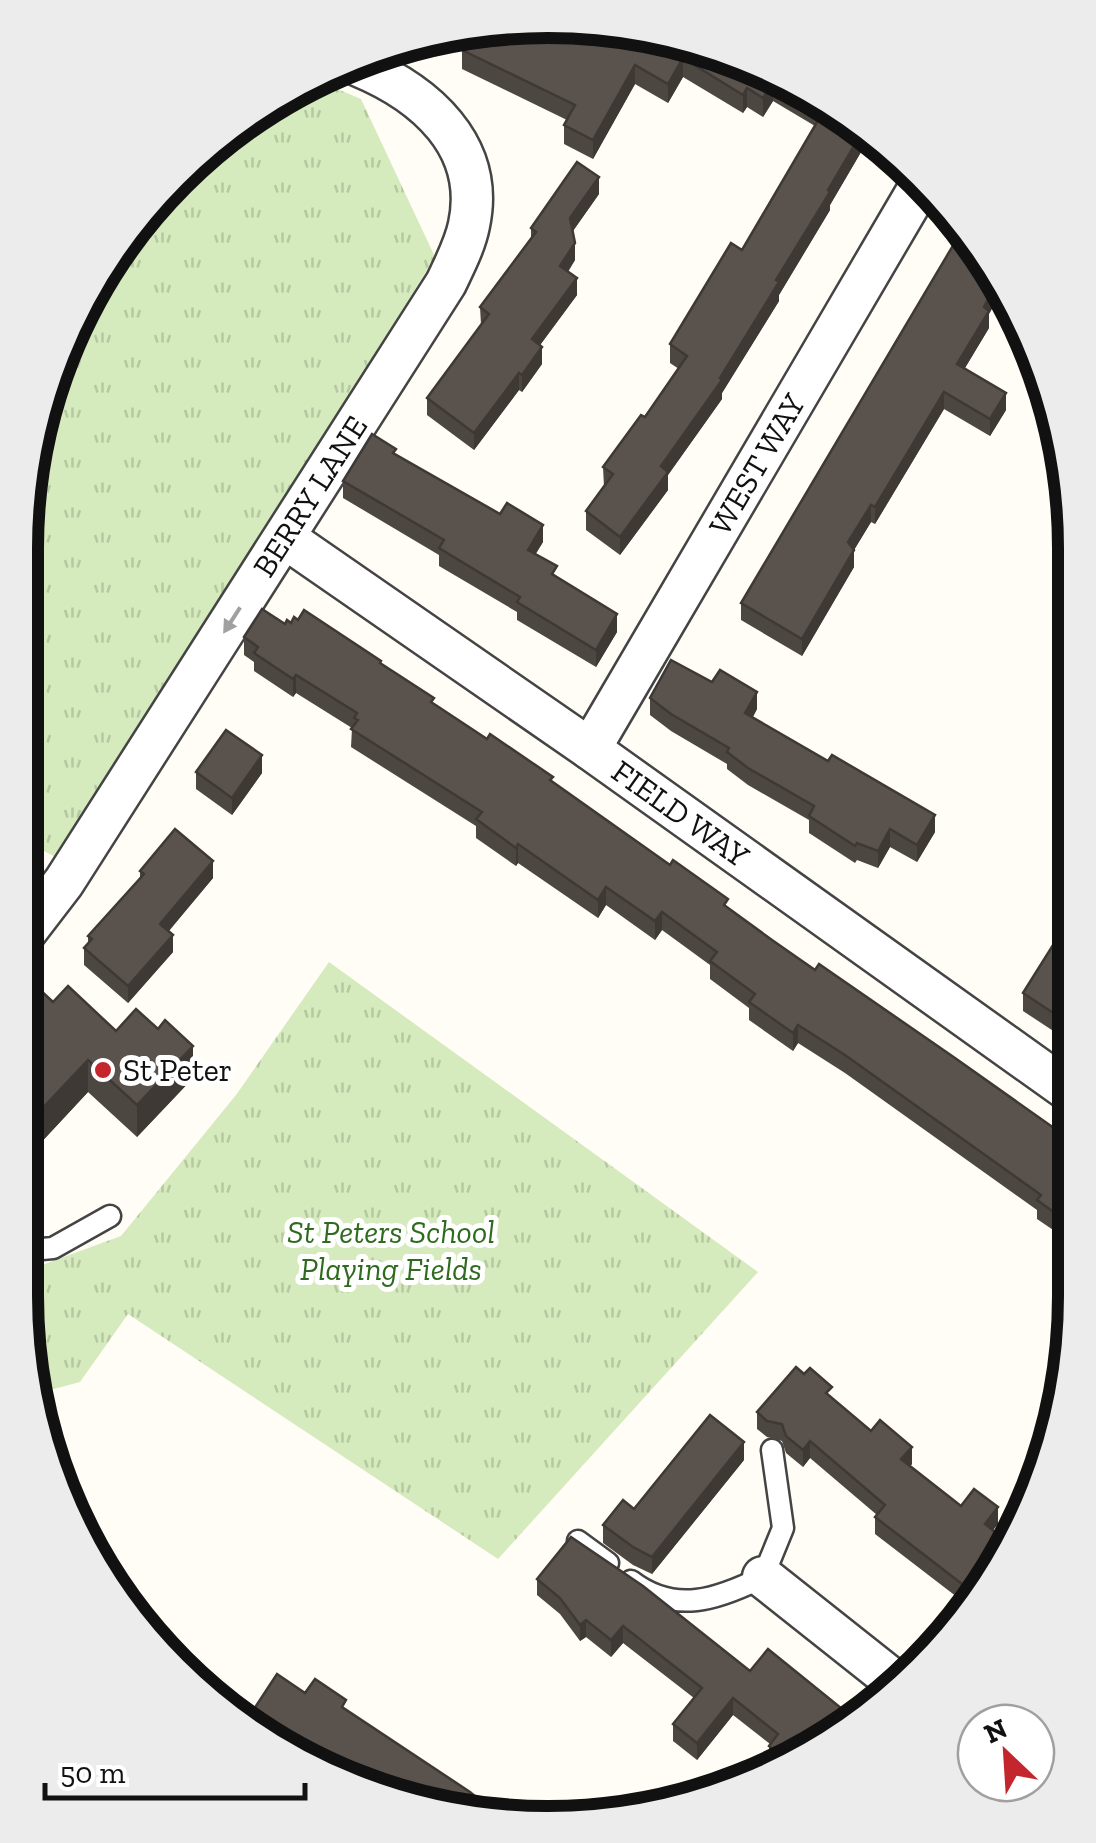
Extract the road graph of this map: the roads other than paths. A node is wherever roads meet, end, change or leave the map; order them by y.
1 (382, 66) edge
2 (916, 194) edge
3 (284, 538) junction
4 (590, 749) junction
5 (38, 915) edge
6 (1058, 1083) edge
7 (110, 1216) dead end
8 (38, 1249) edge
9 (772, 1450) dead end
10 (578, 1541) edge
11 (764, 1577) junction
12 (888, 1676) edge

1 - 3 street, BERRY LANE
2 - 4 street, WEST WAY
3 - 4 street, FIELD WAY
3 -> 5 street, BERRY LANE
4 - 6 street, FIELD WAY
7 - 8 lane
9 - 11 lane
10 - 11 lane
11 - 12 street

